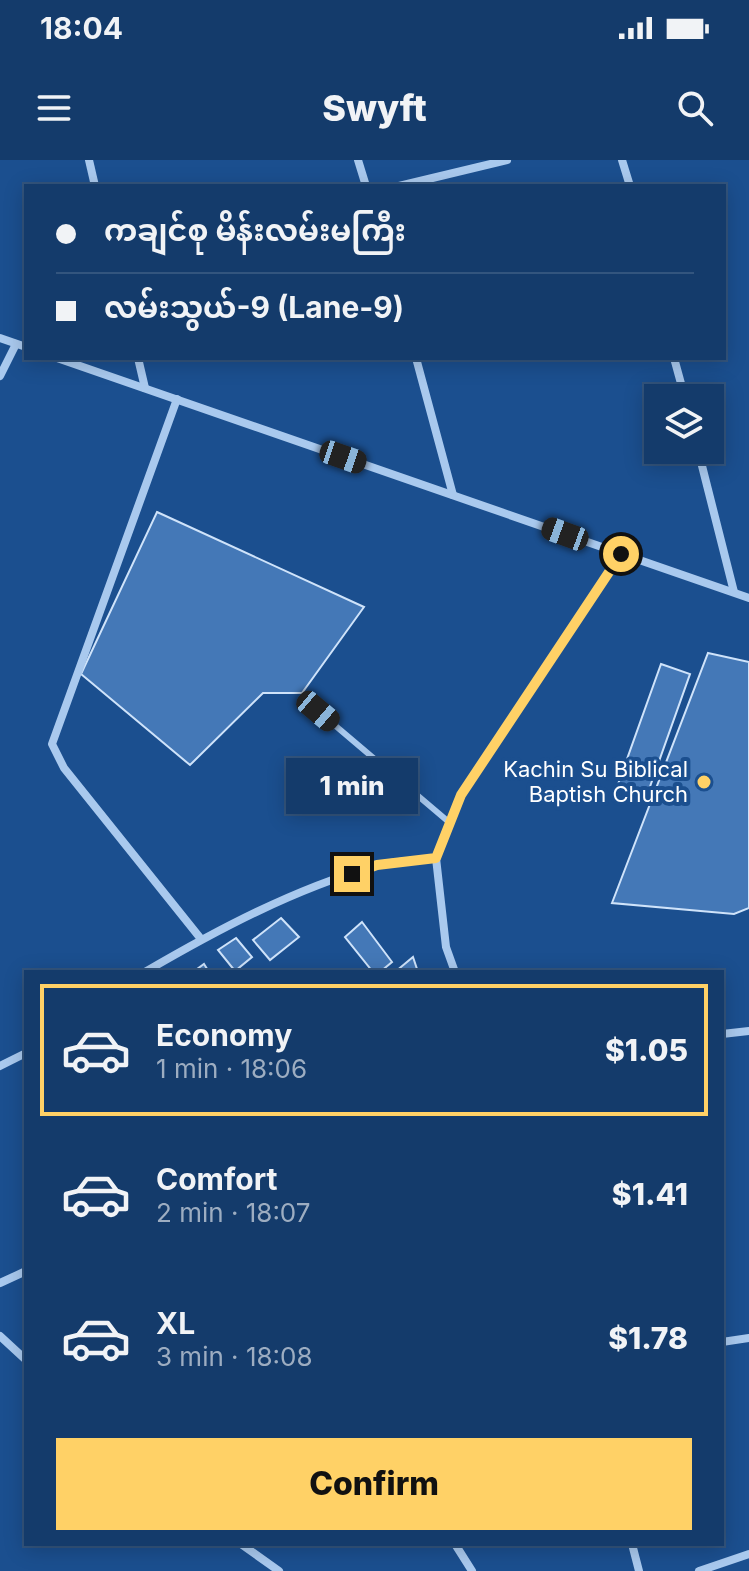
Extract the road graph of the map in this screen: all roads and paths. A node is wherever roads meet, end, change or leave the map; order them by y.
1 (89, 160) edge
2 (358, 160) edge
3 (507, 160) edge
4 (622, 160) edge
5 (95, 184) edge
6 (365, 184) edge
7 (407, 184) edge
8 (629, 184) edge
9 (0, 338) edge
10 (16, 344) junction
11 (24, 346) edge
12 (63, 360) edge
13 (138, 360) edge
14 (417, 360) edge
15 (675, 360) edge
16 (0, 376) edge
17 (681, 384) edge
18 (145, 388) junction
19 (177, 399) junction
20 (702, 464) edge
21 (453, 495) junction
22 (621, 554) junction
23 (734, 592) junction
24 (749, 598) edge
25 (318, 711) dead end
26 (450, 823) junction
27 (436, 858) junction
28 (201, 939) junction
29 (148, 970) edge
30 (454, 970) edge
31 (749, 1031) edge
32 (724, 1034) edge
33 (24, 1054) edge
34 (0, 1066) edge
35 (24, 1272) edge
36 (0, 1283) edge
37 (0, 1336) edge
38 (749, 1338) edge
39 (724, 1342) edge
40 (24, 1358) edge
41 (244, 1546) edge
42 (456, 1546) edge
43 (633, 1546) edge
44 (749, 1554) edge
45 (279, 1571) edge
46 (472, 1571) edge
47 (639, 1571) edge
48 (699, 1571) edge

1 - 5 street
2 - 6 street
3 - 7 street
4 - 8 street
9 - 10 street
10 - 11 street
10 - 16 street
12 - 18 street
13 - 18 street
14 - 21 street
15 - 17 street
18 - 19 street
19 - 21 street
19 - 28 street
20 - 23 street
21 - 22 street
22 - 23 street
22 - 26 street
23 - 24 street
25 - 26 lane
26 - 27 street
27 - 28 street
27 - 30 street
28 - 29 street
31 - 32 street
33 - 34 street
35 - 36 street
37 - 40 street
38 - 39 street
41 - 45 street
42 - 46 street
43 - 47 street
44 - 48 street

